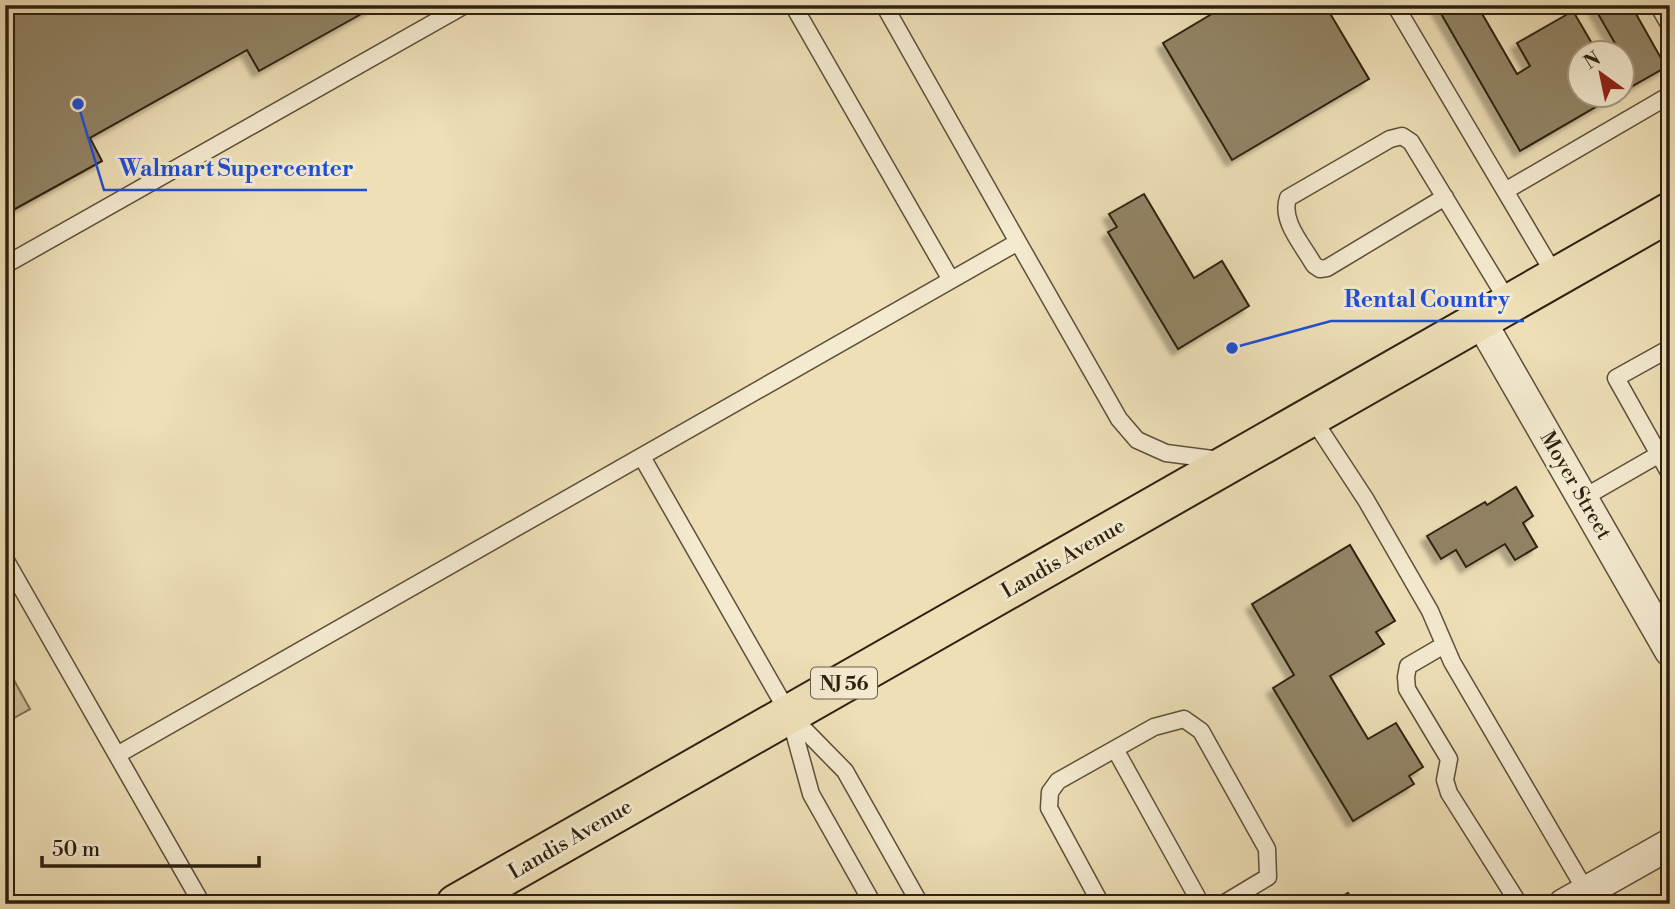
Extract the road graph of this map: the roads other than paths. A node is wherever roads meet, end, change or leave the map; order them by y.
1 (465, 5) edge
2 (793, 5) edge
3 (884, 5) edge
4 (1395, 5) edge
5 (1658, 5) edge
6 (1670, 26) edge
7 (1670, 95) edge
8 (1505, 191) junction
9 (1445, 197) junction
10 (1670, 212) edge
11 (1018, 242) junction
12 (5, 265) edge
13 (1556, 276) junction
14 (951, 280) junction
15 (1495, 311) junction
16 (1670, 348) edge
17 (1311, 416) junction
18 (1664, 451) edge
19 (642, 457) junction
20 (1233, 461) junction
21 (1670, 474) edge
22 (1583, 498) junction
23 (5, 559) edge
24 (1444, 645) junction
25 (1670, 651) edge
26 (789, 714) junction
27 (1115, 749) junction
28 (117, 755) junction
29 (1670, 844) edge
30 (1575, 898) edge
31 (202, 904) edge
32 (456, 904) edge
33 (873, 904) edge
34 (920, 904) edge
35 (1101, 904) edge
36 (1201, 904) edge
37 (1223, 904) edge
38 (1519, 904) edge

1 - 12 lane
2 - 14 lane
3 - 11 lane
4 - 8 lane
5 - 6 lane
7 - 8 lane
8 - 13 lane
9 - 9 lane
9 - 15 lane
10 - 13 main road, Landis Avenue / NJ 56
11 - 14 lane
11 - 20 lane
13 - 15 main road, Landis Avenue / NJ 56
14 - 19 lane
15 - 17 main road, Landis Avenue / NJ 56
15 - 22 street, Moyer Street
16 - 18 lane
17 - 20 main road, Landis Avenue / NJ 56
17 - 24 lane
18 - 21 lane
18 - 22 lane
19 - 26 lane
19 - 28 lane
20 - 26 main road, Landis Avenue / NJ 56
22 - 25 street, Moyer Street
23 - 28 lane
24 - 30 lane
24 - 38 lane
26 - 32 main road, Landis Avenue / NJ 56
26 - 33 lane
26 - 34 lane
27 - 35 lane
27 - 36 lane
27 - 37 lane
28 - 31 lane
29 - 30 street

